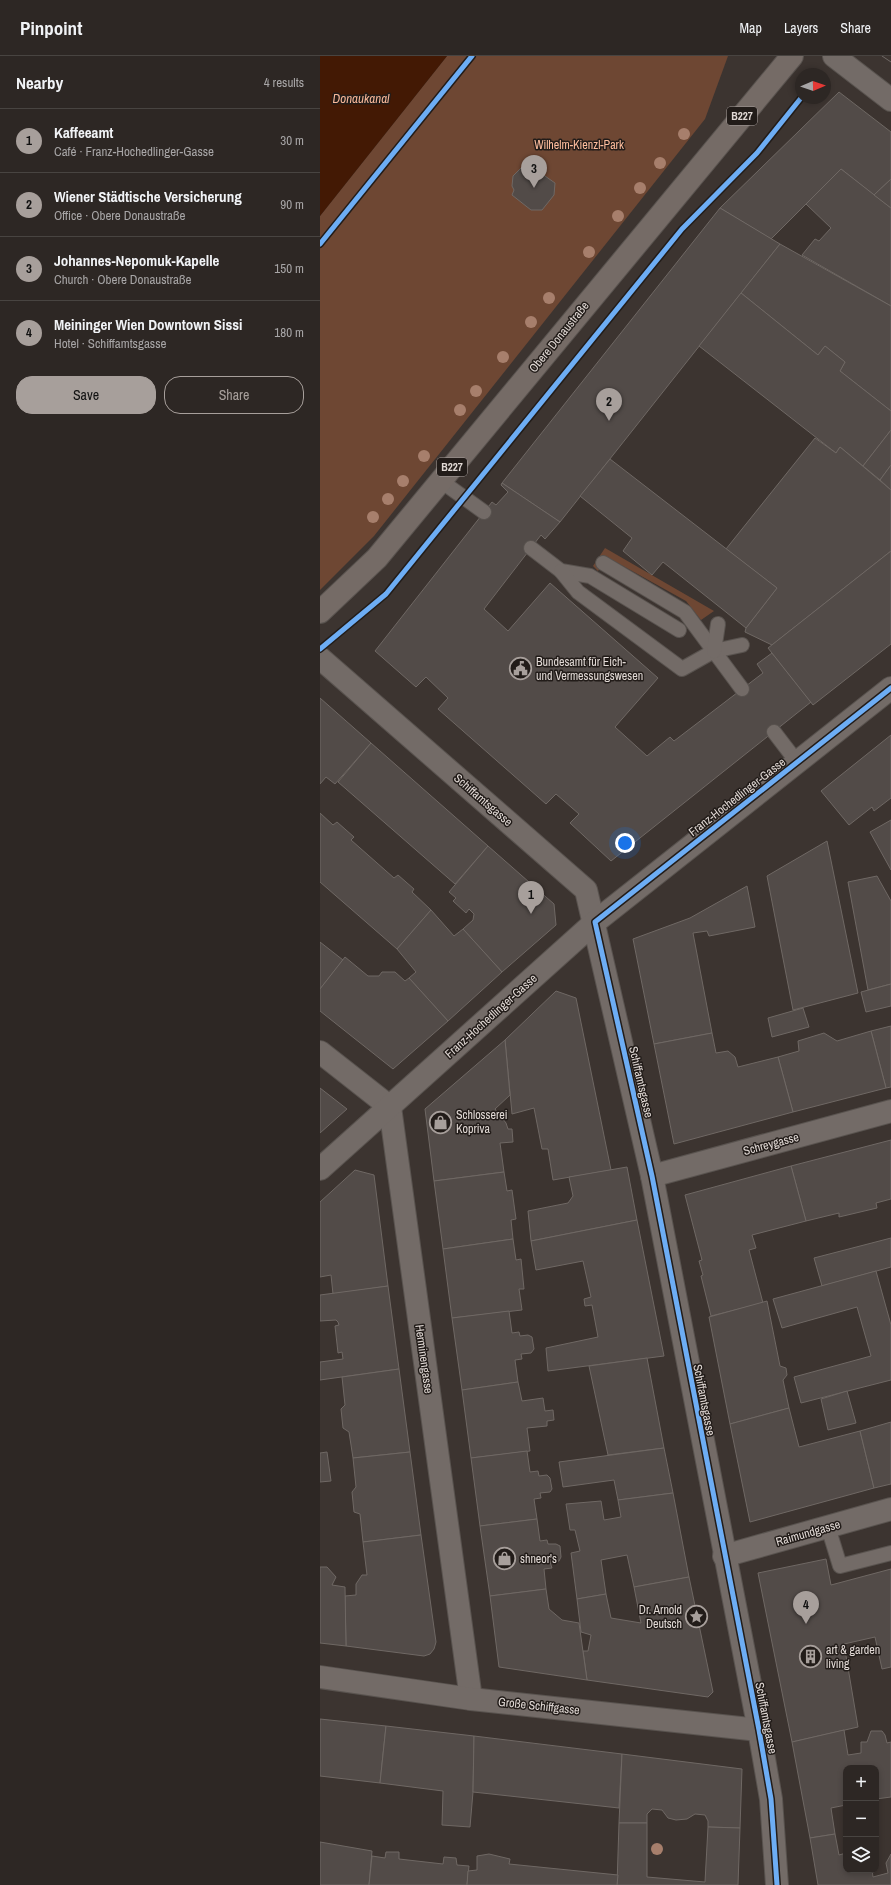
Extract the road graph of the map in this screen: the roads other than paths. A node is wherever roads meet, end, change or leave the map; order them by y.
1 (792, 56) edge
2 (834, 56) edge
3 (891, 100) edge
4 (441, 481) junction
5 (484, 512) dead end
6 (531, 548) dead end
7 (603, 563) dead end
8 (561, 571) junction
9 (320, 612) edge
10 (718, 624) dead end
11 (679, 630) dead end
12 (742, 645) dead end
13 (714, 651) junction
14 (320, 658) edge
15 (891, 688) edge
16 (742, 689) dead end
17 (774, 732) dead end
18 (797, 762) junction
19 (594, 922) junction
20 (320, 1052) edge
21 (390, 1107) junction
22 (891, 1111) edge
23 (320, 1169) edge
24 (652, 1176) junction
25 (891, 1509) edge
26 (828, 1527) junction
27 (891, 1553) edge
28 (724, 1556) junction
29 (320, 1676) edge
30 (471, 1699) junction
31 (759, 1730) junction
32 (777, 1885) edge

1 - 4 main road, Obere Donaustraße / B227
2 - 3 street
4 - 5 lane
4 - 9 main road, Obere Donaustraße / B227
6 - 8 lane
7 - 13 lane
8 - 11 lane
8 - 13 lane
10 - 13 lane
12 - 13 lane
13 - 16 lane
14 - 19 street, Schiffamtsgasse
15 - 18 street, Franz-Hochedlinger-Gasse
17 - 18 lane
18 - 19 street, Franz-Hochedlinger-Gasse
19 - 21 street, Franz-Hochedlinger-Gasse
19 - 24 street, Schiffamtsgasse
20 - 21 street
21 - 23 street, Franz-Hochedlinger-Gasse
21 - 30 street, Herminengasse
22 - 24 street, Schreygasse
24 - 28 street, Schiffamtsgasse
25 - 26 street, Raimundgasse
26 - 27 lane
26 - 28 street, Raimundgasse
28 - 31 street, Schiffamtsgasse
29 - 30 street, Große Schiffgasse
30 - 31 street, Große Schiffgasse
31 - 32 street, Schiffamtsgasse

